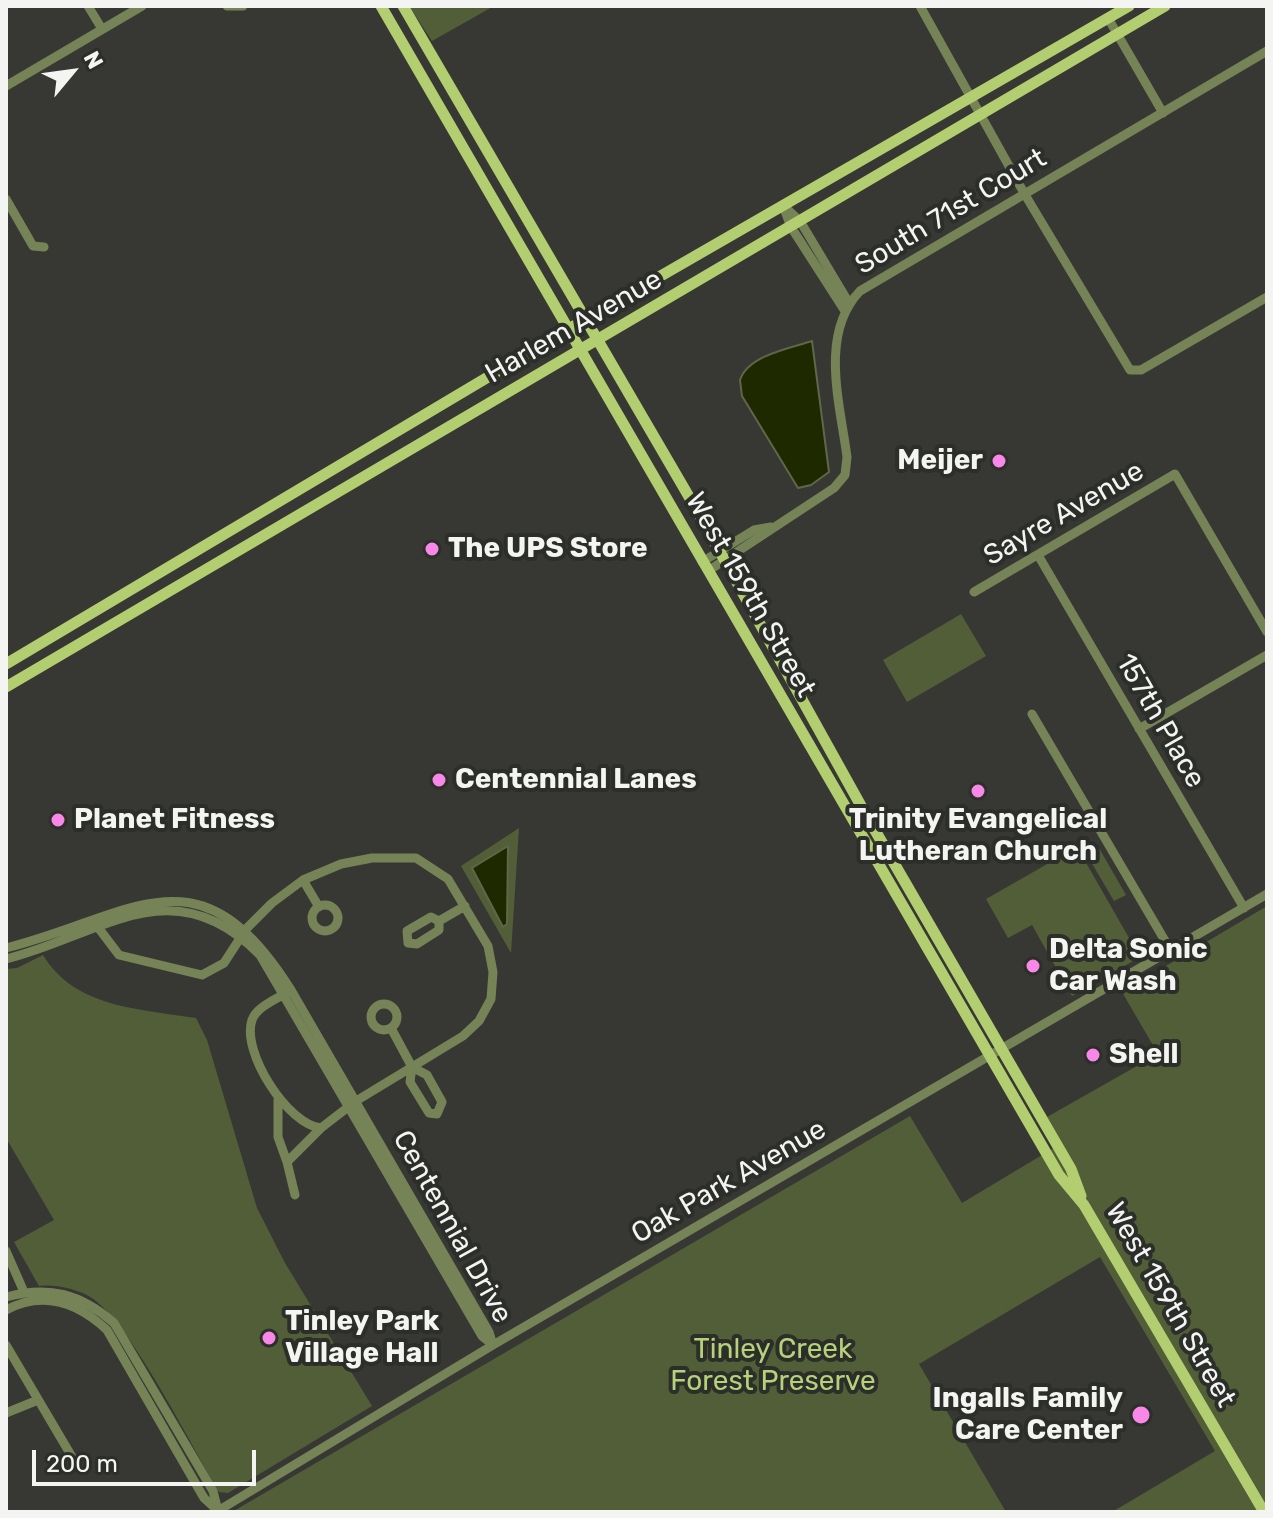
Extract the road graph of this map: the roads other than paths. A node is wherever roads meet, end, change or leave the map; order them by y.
1 (88, 6) edge
2 (142, 6) edge
3 (227, 6) edge
4 (243, 6) edge
5 (381, 6) edge
6 (403, 6) edge
7 (920, 6) edge
8 (1129, 6) edge
9 (1165, 6) edge
10 (1108, 18) junction
11 (102, 29) junction
12 (1117, 34) junction
13 (1267, 51) edge
14 (7, 82) edge
15 (971, 97) junction
16 (1163, 113) junction
17 (980, 115) junction
18 (1024, 193) junction
19 (6, 199) edge
20 (783, 206) junction
21 (796, 224) junction
22 (44, 247) dead end
23 (1267, 297) edge
24 (847, 307) junction
25 (586, 320) junction
26 (567, 330) junction
27 (598, 342) junction
28 (580, 353) junction
29 (1038, 555) junction
30 (723, 556) junction
31 (705, 566) junction
32 (974, 592) dead end
33 (1267, 632) edge
34 (1267, 655) edge
35 (6, 664) edge
36 (6, 687) edge
37 (1032, 714) dead end
38 (1139, 729) junction
39 (303, 880) junction
40 (1267, 894) edge
41 (465, 906) junction
42 (319, 907) dead end
43 (1244, 908) junction
44 (439, 921) dead end
45 (97, 926) junction
46 (244, 933) junction
47 (6, 948) edge
48 (1171, 951) junction
49 (6, 959) edge
50 (288, 993) junction
51 (391, 1028) dead end
52 (997, 1053) junction
53 (412, 1067) junction
54 (278, 1100) junction
55 (352, 1104) junction
56 (321, 1128) junction
57 (287, 1162) junction
58 (295, 1195) dead end
59 (6, 1251) edge
60 (24, 1292) junction
61 (6, 1297) edge
62 (6, 1310) edge
63 (6, 1345) edge
64 (493, 1345) junction
65 (123, 1346) junction
66 (38, 1400) junction
67 (6, 1413) edge
68 (75, 1462) dead end
69 (217, 1512) edge
70 (1264, 1512) edge

1 - 11 street
2 - 11 street
3 - 4 street
5 - 26 main road, West 159th Street
6 - 25 main road, West 159th Street
7 - 15 street
8 - 10 main road, Harlem Avenue
9 - 12 main road, Harlem Avenue
10 - 12 street
10 - 15 main road, Harlem Avenue
11 - 14 street
12 - 16 street
12 - 17 main road, Harlem Avenue
13 - 16 street, South 71st Court
15 - 17 street
15 - 20 main road, Harlem Avenue
16 - 18 street, South 71st Court
17 - 18 street
17 - 21 main road, Harlem Avenue
18 - 23 street
18 - 24 street, South 71st Court
19 - 22 street
20 - 21 street
20 - 25 main road, Harlem Avenue
21 - 24 street
21 - 27 main road, Harlem Avenue
24 - 30 street, South 71st Court
25 - 26 main road, Harlem Avenue
25 - 27 main road, West 159th Street
26 - 28 main road, West 159th Street
26 - 35 main road, Harlem Avenue
27 - 28 main road, Harlem Avenue
27 - 30 main road, West 159th Street
28 - 31 main road, West 159th Street
28 - 36 main road, Harlem Avenue
29 - 32 street, Sayre Avenue
29 - 33 street, Sayre Avenue
29 - 38 street, 157th Place
30 - 31 street, South 71st Court
30 - 52 main road, West 159th Street
31 - 52 main road, West 159th Street
34 - 38 street
37 - 48 street
38 - 43 street, 157th Place
39 - 41 street
39 - 42 street
39 - 46 street
40 - 43 street, Oak Park Avenue
41 - 44 street
41 - 53 street
43 - 48 street, Oak Park Avenue
45 - 46 street, Centennial Drive
45 - 46 street
45 - 49 street, Centennial Drive
46 - 47 street, Centennial Drive
46 - 50 street, Centennial Drive
48 - 52 street, Oak Park Avenue
50 - 54 street
50 - 55 street, Centennial Drive
51 - 53 street
52 - 64 street, Oak Park Avenue
52 - 70 main road, West 159th Street
53 - 53 street
53 - 55 street
54 - 56 street
54 - 57 street
55 - 56 street
55 - 64 street, Centennial Drive
56 - 57 street
57 - 58 street
59 - 60 street
60 - 61 street
60 - 65 street
62 - 65 street
63 - 66 street
64 - 69 street, Oak Park Avenue
65 - 69 street
66 - 67 street
66 - 68 street

